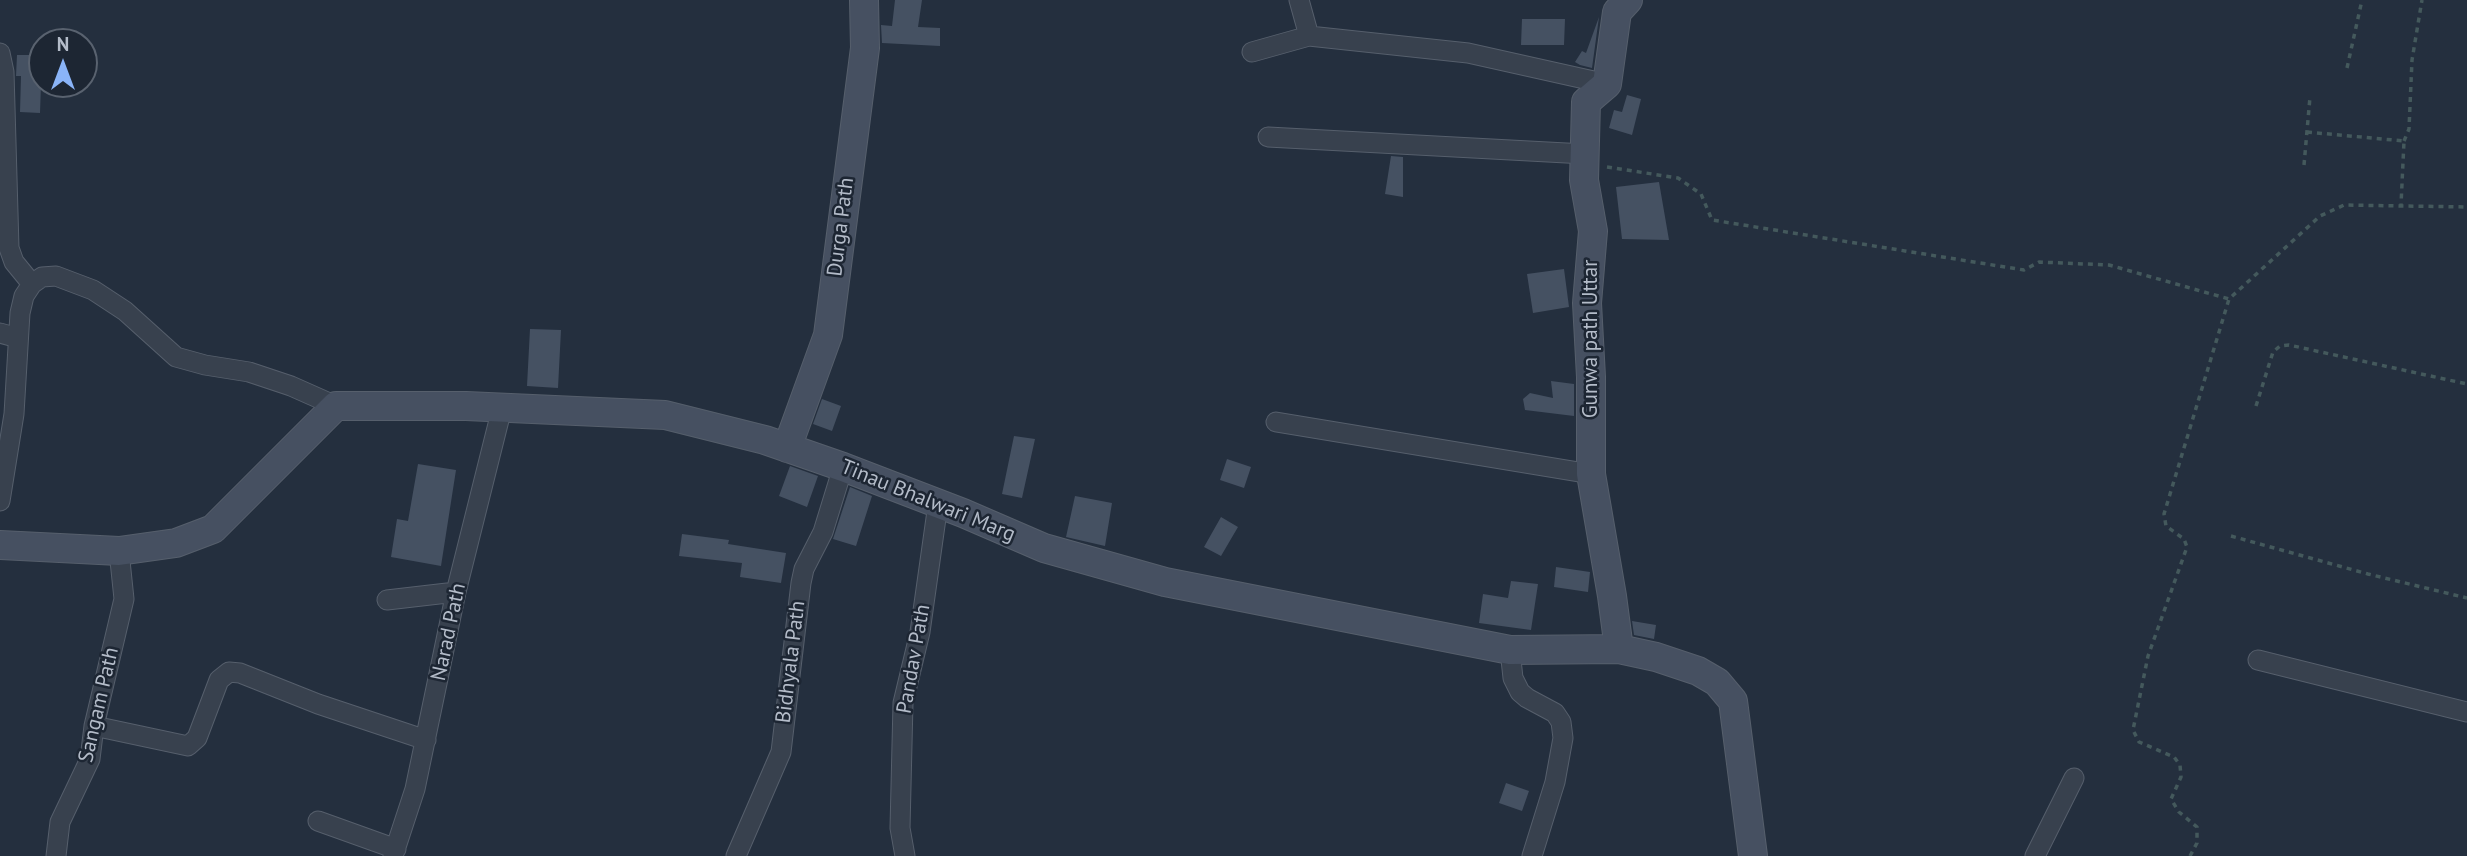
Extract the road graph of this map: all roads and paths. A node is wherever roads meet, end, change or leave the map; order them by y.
1 (864, 0) edge
2 (1299, 0) edge
3 (2362, 0) edge
4 (2422, 0) edge
5 (1621, 4) edge
6 (1308, 36) junction
7 (1252, 52) dead end
8 (0, 53) edge
9 (2347, 68) dead end
10 (1607, 84) junction
11 (2310, 97) dead end
12 (2307, 132) junction
13 (1268, 137) dead end
14 (2404, 141) junction
15 (1584, 160) junction
16 (2304, 165) dead end
17 (2400, 205) junction
18 (2467, 207) edge
19 (32, 284) junction
20 (2229, 299) junction
21 (9, 335) edge
22 (2467, 384) edge
23 (336, 406) junction
24 (2256, 406) dead end
25 (502, 408) junction
26 (1276, 422) dead end
27 (787, 448) junction
28 (843, 467) junction
29 (1591, 474) junction
30 (0, 501) edge
31 (938, 504) junction
32 (2231, 537) dead end
33 (0, 545) edge
34 (119, 551) junction
35 (456, 592) junction
36 (2467, 598) edge
37 (387, 600) dead end
38 (1619, 649) junction
39 (1510, 650) junction
40 (2258, 660) dead end
41 (2467, 712) edge
42 (94, 726) junction
43 (426, 740) junction
44 (2074, 778) dead end
45 (318, 821) dead end
46 (395, 852) edge
47 (56, 856) edge
48 (736, 856) edge
49 (905, 856) edge
50 (1532, 856) edge
51 (1753, 856) edge
52 (2035, 856) edge
53 (2190, 856) edge

1 - 27 street, Durga Path
2 - 6 street
3 - 9 path
4 - 14 path
5 - 10 street
6 - 7 street
6 - 10 street
8 - 19 street
10 - 15 street, Gunwa path Uttar
11 - 12 path
12 - 14 path
12 - 16 path
13 - 15 street
14 - 17 path
15 - 20 path
15 - 29 street, Gunwa path Uttar
17 - 18 path
17 - 20 path
19 - 21 street
19 - 23 street
20 - 53 path
21 - 30 street
22 - 24 path
23 - 25 street, Tinau Bhalwari Marg
23 - 34 street
25 - 27 street, Tinau Bhalwari Marg
25 - 35 street, Narad Path
26 - 29 street
27 - 28 street, Tinau Bhalwari Marg
28 - 31 street, Tinau Bhalwari Marg
28 - 48 street, Bidhyala Path
29 - 38 street, Gunwa path Uttar
31 - 39 street, Tinau Bhalwari Marg
31 - 49 street, Pandav Path
32 - 36 path
33 - 34 street
34 - 42 street, Sangam Path
35 - 37 street
35 - 43 street, Narad Path
38 - 39 street, Tinau Bhalwari Marg
38 - 51 street, Tinau Bhalwari Marg
39 - 50 street
40 - 41 street
42 - 43 street
42 - 47 street, Sangam Path
43 - 46 street, Narad Path
44 - 52 street
45 - 46 street

